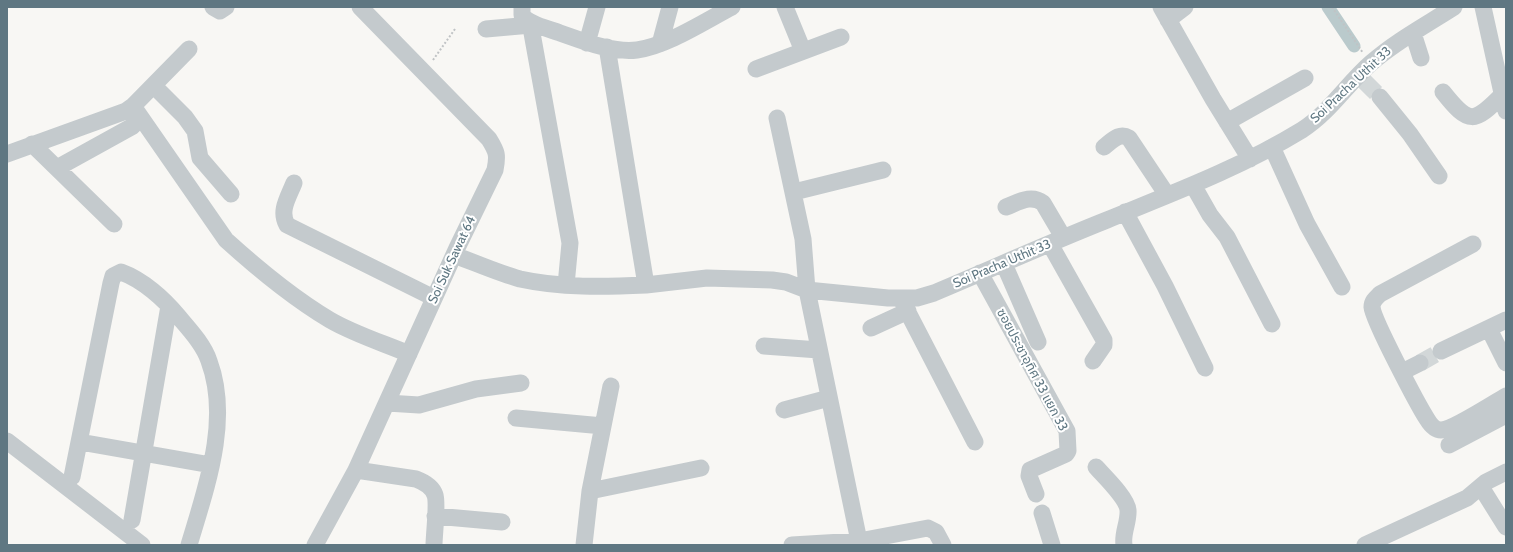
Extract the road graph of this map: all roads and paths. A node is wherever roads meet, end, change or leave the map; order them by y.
1 (213, 7) edge
2 (226, 7) edge
3 (360, 7) edge
4 (522, 7) edge
5 (597, 7) edge
6 (670, 7) edge
7 (732, 7) edge
8 (785, 7) edge
9 (1184, 7) edge
10 (1332, 7) edge
11 (1454, 7) edge
12 (1483, 7) edge
13 (1165, 14) edge
14 (530, 24) junction
15 (455, 29) dead end
16 (486, 29) dead end
17 (1413, 33) junction
18 (841, 36) dead end
19 (587, 42) junction
20 (660, 44) junction
21 (607, 47) junction
22 (189, 49) dead end
23 (803, 51) junction
24 (1421, 58) dead end
25 (756, 69) dead end
26 (424, 72) junction
27 (1364, 73) junction
28 (1305, 78) dead end
29 (154, 86) junction
30 (1443, 92) dead end
31 (1503, 94) junction
32 (1380, 97) tunnel mouth
33 (133, 106) junction
34 (1506, 111) edge
35 (778, 118) dead end
36 (1227, 122) junction
37 (133, 126) dead end
38 (32, 144) junction
39 (1104, 147) dead end
40 (1272, 147) junction
41 (7, 154) edge
42 (1250, 159) junction
43 (57, 168) junction
44 (883, 170) dead end
45 (1439, 176) dead end
46 (294, 184) dead end
47 (1193, 185) junction
48 (794, 192) junction
49 (231, 194) dead end
50 (1167, 195) junction
51 (1006, 207) dead end
52 (1125, 212) junction
53 (114, 224) dead end
54 (1056, 241) junction
55 (1473, 244) dead end
56 (454, 255) junction
57 (1004, 264) junction
58 (980, 273) junction
59 (566, 285) junction
60 (646, 285) junction
61 (1342, 287) dead end
62 (807, 290) junction
63 (434, 298) junction
64 (904, 305) junction
65 (169, 306) junction
66 (1506, 320) edge
67 (1272, 324) dead end
68 (871, 328) dead end
69 (1489, 329) junction
70 (1038, 342) dead end
71 (764, 346) dead end
72 (819, 350) junction
73 (1441, 352) tunnel mouth
74 (409, 354) junction
75 (1093, 361) dead end
76 (1420, 363) tunnel mouth
77 (1506, 363) edge
78 (1205, 368) dead end
79 (1402, 372) junction
80 (521, 383) dead end
81 (611, 386) dead end
82 (1506, 396) edge
83 (829, 398) junction
84 (387, 403) junction
85 (784, 410) dead end
86 (1506, 415) edge
87 (516, 418) dead end
88 (603, 426) junction
89 (7, 441) edge
90 (80, 442) junction
91 (975, 442) dead end
92 (1449, 445) dead end
93 (142, 453) junction
94 (210, 465) junction
95 (1096, 467) dead end
96 (701, 468) dead end
97 (356, 470) junction
98 (1506, 472) edge
99 (72, 477) dead end
100 (1481, 487) junction
101 (590, 491) junction
102 (1036, 494) dead end
103 (1042, 513) dead end
104 (435, 516) junction
105 (132, 520) dead end
106 (502, 522) dead end
107 (1506, 527) edge
108 (882, 541) edge
109 (861, 543) edge
110 (142, 545) edge
111 (189, 545) edge
112 (315, 545) edge
113 (434, 545) edge
114 (584, 545) edge
115 (792, 545) edge
116 (943, 545) edge
117 (1052, 545) edge
118 (1124, 545) edge
119 (1365, 545) edge

1 - 2 street
3 - 26 street, Soi Suk Sawat 64
4 - 14 street
5 - 19 street
6 - 20 street
7 - 20 street
8 - 23 street
9 - 13 street
10 - 27 path
11 - 17 street, Soi Pracha Uthit 33
12 - 31 street
13 - 36 street
14 - 16 street
14 - 19 street
14 - 59 street
15 - 26 path
17 - 24 street
17 - 27 street, Soi Pracha Uthit 33
18 - 23 street
19 - 21 street
20 - 21 street
21 - 60 street
22 - 29 street
23 - 25 street
26 - 56 street, Soi Suk Sawat 64
27 - 40 street, Soi Pracha Uthit 33
28 - 36 street
29 - 33 street
29 - 49 street
30 - 31 street
31 - 34 street
32 - 45 street
33 - 38 street
33 - 74 street
35 - 48 street
36 - 42 street
37 - 43 street
38 - 41 street
38 - 43 street
39 - 50 street
40 - 42 street, Soi Pracha Uthit 33
40 - 61 street
42 - 47 street, Soi Pracha Uthit 33
43 - 53 street
44 - 48 street
46 - 63 street
47 - 50 street, Soi Pracha Uthit 33
47 - 67 street
48 - 62 street
50 - 52 street, Soi Pracha Uthit 33
51 - 54 street
52 - 54 street, Soi Pracha Uthit 33
52 - 78 street
54 - 57 street, Soi Pracha Uthit 33
54 - 75 street
55 - 79 street
56 - 59 street, Soi Pracha Uthit 33
56 - 63 street, Soi Suk Sawat 64
57 - 58 street, Soi Pracha Uthit 33
57 - 70 street
58 - 64 street, Soi Pracha Uthit 33
58 - 102 street, ซอยประชาอุทิศ 33 แยก 33
59 - 60 street, Soi Pracha Uthit 33
60 - 62 street, Soi Pracha Uthit 33
62 - 64 street, Soi Pracha Uthit 33
62 - 72 street
63 - 74 street, Soi Suk Sawat 64
64 - 68 street
64 - 91 street
65 - 90 street
65 - 93 street
65 - 94 street
66 - 69 street
69 - 73 street
69 - 77 street
71 - 72 street
72 - 83 street
74 - 84 street, Soi Suk Sawat 64
76 - 79 street
79 - 82 street
80 - 84 street
81 - 88 street
83 - 85 street
83 - 109 street
84 - 97 street, Soi Suk Sawat 64
86 - 92 street
87 - 88 street
88 - 101 street
89 - 110 street
90 - 93 street
90 - 99 street
93 - 94 street
93 - 105 street
94 - 111 street
95 - 118 street
96 - 101 street
97 - 104 street
97 - 112 street, Soi Suk Sawat 64
98 - 100 street
100 - 107 street
100 - 119 street
101 - 114 street
103 - 117 street
104 - 106 street
104 - 113 street
108 - 109 street
108 - 116 street
109 - 115 street

